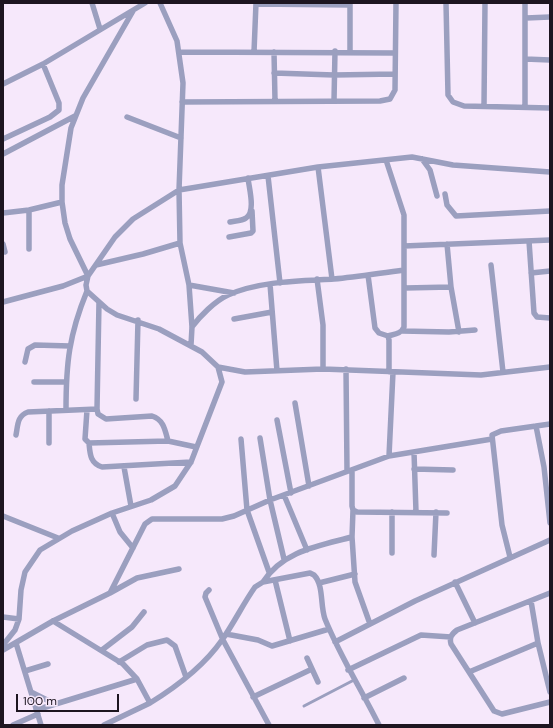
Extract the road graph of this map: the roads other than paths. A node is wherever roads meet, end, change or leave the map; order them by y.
1 (92, 3) edge
2 (145, 3) edge
3 (160, 3) edge
4 (295, 3) edge
5 (396, 3) edge
6 (446, 3) edge
7 (485, 3) edge
8 (525, 3) edge
9 (256, 4) edge
10 (350, 4) edge
11 (133, 11) junction
12 (526, 18) junction
13 (550, 18) edge
14 (100, 29) junction
15 (335, 51) junction
16 (350, 51) junction
17 (179, 52) junction
18 (254, 52) junction
19 (274, 52) junction
20 (395, 53) junction
21 (525, 59) junction
22 (550, 60) edge
23 (43, 64) junction
24 (274, 73) junction
25 (395, 74) junction
26 (334, 75) junction
27 (3, 84) edge
28 (275, 100) junction
29 (334, 101) junction
30 (182, 102) junction
31 (484, 106) junction
32 (525, 107) junction
33 (550, 108) edge
34 (75, 116) junction
35 (127, 117) dead end
36 (181, 138) junction
37 (3, 139) edge
38 (3, 154) edge
39 (422, 159) junction
40 (386, 160) junction
41 (318, 167) junction
42 (550, 172) edge
43 (268, 176) junction
44 (248, 178) junction
45 (179, 190) junction
46 (445, 194) dead end
47 (437, 196) dead end
48 (62, 202) junction
49 (251, 209) junction
50 (29, 210) junction
51 (550, 211) edge
52 (3, 213) edge
53 (230, 222) dead end
54 (229, 237) dead end
55 (550, 240) edge
56 (529, 241) junction
57 (180, 243) junction
58 (3, 244) edge
59 (447, 244) junction
60 (404, 246) junction
61 (29, 250) dead end
62 (5, 252) dead end
63 (96, 265) junction
64 (491, 265) dead end
65 (404, 270) junction
66 (550, 271) edge
67 (531, 272) junction
68 (368, 275) junction
69 (88, 276) junction
70 (317, 279) junction
71 (332, 279) junction
72 (280, 283) junction
73 (270, 284) junction
74 (189, 285) junction
75 (405, 288) junction
76 (451, 288) junction
77 (87, 291) junction
78 (235, 293) junction
79 (3, 302) edge
80 (99, 302) junction
81 (272, 312) junction
82 (550, 318) edge
83 (234, 319) dead end
84 (138, 320) junction
85 (192, 328) junction
86 (475, 330) dead end
87 (402, 331) junction
88 (459, 332) junction
89 (388, 336) junction
90 (191, 345) junction
91 (70, 346) junction
92 (24, 362) dead end
93 (218, 367) junction
94 (550, 367) edge
95 (323, 369) junction
96 (346, 369) junction
97 (277, 371) junction
98 (391, 372) junction
99 (503, 372) junction
100 (34, 382) dead end
101 (66, 382) junction
102 (136, 399) dead end
103 (295, 403) dead end
104 (97, 409) junction
105 (66, 410) junction
106 (87, 410) junction
107 (49, 411) junction
108 (277, 420) dead end
109 (550, 424) edge
110 (536, 426) junction
111 (16, 436) dead end
112 (260, 438) dead end
113 (240, 439) dead end
114 (492, 439) junction
115 (168, 441) junction
116 (48, 443) dead end
117 (89, 443) junction
118 (196, 447) junction
119 (414, 452) junction
120 (389, 456) junction
121 (191, 462) junction
122 (124, 467) junction
123 (547, 467) edge
124 (414, 469) junction
125 (350, 470) junction
126 (453, 470) dead end
127 (309, 486) junction
128 (291, 492) junction
129 (284, 495) junction
130 (270, 500) junction
131 (131, 506) junction
132 (247, 510) junction
133 (353, 510) junction
134 (392, 512) junction
135 (416, 512) junction
136 (436, 512) junction
137 (112, 513) junction
138 (446, 513) dead end
139 (3, 516) edge
140 (550, 523) edge
141 (352, 537) junction
142 (58, 538) junction
143 (550, 540) edge
144 (133, 548) junction
145 (307, 550) junction
146 (392, 553) dead end
147 (434, 555) dead end
148 (510, 557) junction
149 (284, 560) junction
150 (179, 569) dead end
151 (269, 572) junction
152 (354, 574) junction
153 (275, 580) junction
154 (263, 582) junction
155 (455, 582) junction
156 (318, 583) junction
157 (209, 590) dead end
158 (110, 593) junction
159 (550, 593) edge
160 (531, 601) junction
161 (144, 612) dead end
162 (3, 618) edge
163 (18, 619) junction
164 (53, 621) junction
165 (475, 623) junction
166 (370, 624) junction
167 (329, 629) junction
168 (226, 634) junction
169 (451, 637) junction
170 (223, 640) junction
171 (290, 642) junction
172 (335, 642) junction
173 (16, 643) junction
174 (538, 643) junction
175 (3, 645) edge
176 (3, 650) edge
177 (102, 650) junction
178 (307, 658) dead end
179 (119, 662) junction
180 (48, 664) dead end
181 (312, 669) junction
182 (348, 670) junction
183 (24, 671) junction
184 (469, 672) junction
185 (186, 677) junction
186 (404, 678) dead end
187 (137, 679) junction
188 (354, 680) junction
189 (318, 682) dead end
190 (31, 692) junction
191 (550, 692) edge
192 (253, 697) junction
193 (364, 698) junction
194 (550, 702) edge
195 (150, 703) junction
196 (55, 704) junction
197 (304, 706) dead end
198 (37, 712) junction
199 (13, 725) edge
200 (41, 725) edge
201 (104, 725) edge
202 (269, 725) edge
203 (379, 725) edge

1 - 14 street
2 - 11 street
3 - 17 street
4 - 9 street
4 - 10 street
5 - 20 street
6 - 31 street
7 - 31 street
8 - 12 street
9 - 18 street
10 - 16 street
11 - 14 street
11 - 34 street
12 - 13 street
12 - 21 street
14 - 23 street
15 - 16 street
15 - 19 street
15 - 26 street
16 - 20 street
17 - 18 street
17 - 30 street
18 - 19 street
19 - 24 street
20 - 25 street
21 - 22 street
21 - 32 street
23 - 27 street
23 - 37 street
24 - 26 street
24 - 28 street
25 - 26 street
25 - 29 street
26 - 29 street
28 - 29 street
28 - 30 street
30 - 36 street
31 - 32 street
32 - 33 street
34 - 38 street
34 - 48 street
35 - 36 street
36 - 45 street
39 - 40 street
39 - 42 street
39 - 47 street
40 - 41 street
40 - 60 street
41 - 43 street
41 - 71 street
43 - 44 street
43 - 72 street
44 - 45 street
44 - 49 street
45 - 57 street
45 - 63 street
46 - 51 street
48 - 50 street
48 - 69 street
49 - 53 street
49 - 54 street
50 - 52 street
50 - 61 street
55 - 56 street
56 - 59 street
56 - 67 street
57 - 63 street
57 - 74 street
58 - 62 street
59 - 60 street
59 - 76 street
60 - 65 street
63 - 69 street
64 - 99 street
65 - 68 street
65 - 75 street
66 - 67 street
67 - 82 street
68 - 71 street
68 - 89 street
69 - 77 street
69 - 79 street
70 - 71 street
70 - 72 street
70 - 95 street
72 - 73 street
73 - 78 street
73 - 81 street
74 - 78 street
74 - 85 street
75 - 76 street
75 - 87 street
76 - 88 street
77 - 80 street
77 - 91 street
78 - 85 street
80 - 84 street
80 - 104 street
81 - 83 street
81 - 97 street
84 - 90 street
84 - 102 street
85 - 90 street
86 - 88 street
87 - 88 street
87 - 89 street
89 - 98 street
90 - 93 street
91 - 92 street
91 - 101 street
93 - 97 street
93 - 118 street
94 - 99 street
95 - 96 street
95 - 97 street
96 - 98 street
96 - 125 street
98 - 99 street
98 - 120 street
100 - 101 street
101 - 105 street
103 - 127 street
104 - 106 street
104 - 115 street
105 - 106 street
105 - 107 street
106 - 117 street
107 - 111 street
107 - 116 street
108 - 128 street
109 - 110 street
110 - 114 street
110 - 123 street
112 - 130 street
113 - 132 street
114 - 119 street
114 - 148 street
115 - 117 street
115 - 118 street
117 - 122 street
118 - 121 street
119 - 120 street
119 - 124 street
120 - 125 street
121 - 122 street
121 - 131 street
122 - 131 street
123 - 140 street
124 - 126 street
124 - 135 street
125 - 127 street
125 - 133 street
127 - 128 street
128 - 129 street
129 - 130 street
129 - 145 street
130 - 132 street
130 - 149 street
131 - 137 street
132 - 144 street
132 - 151 street
133 - 134 street
133 - 141 street
134 - 135 street
134 - 146 street
135 - 136 street
136 - 138 street
136 - 147 street
137 - 142 street
137 - 144 street
139 - 142 street
141 - 145 street
141 - 152 street
142 - 163 street
143 - 148 street
144 - 158 street
145 - 149 street
148 - 155 street
149 - 151 street
150 - 158 street
151 - 154 street
152 - 156 street
152 - 166 street
153 - 154 street
153 - 156 street
153 - 171 street
154 - 168 street
155 - 165 street
155 - 166 street
156 - 167 street
157 - 170 street
158 - 164 street
159 - 160 street
160 - 165 street
160 - 174 street
161 - 177 street
162 - 163 street
163 - 175 street
164 - 173 street
164 - 177 street
165 - 169 street
166 - 172 street
167 - 171 street
167 - 172 street
168 - 170 street
168 - 171 street
169 - 182 street
169 - 184 street
170 - 185 street
170 - 192 street
172 - 182 street
173 - 176 street
173 - 183 street
174 - 184 street
174 - 191 street
177 - 179 street
178 - 181 street
179 - 185 street
179 - 187 street
180 - 183 street
181 - 189 street
181 - 192 street
182 - 188 street
183 - 190 street
184 - 194 street
185 - 195 street
186 - 193 street
187 - 195 street
187 - 196 street
188 - 193 street
188 - 197 lane
190 - 196 street
190 - 198 street
192 - 202 street
193 - 203 street
195 - 201 street
196 - 198 street
198 - 199 street
198 - 200 street

